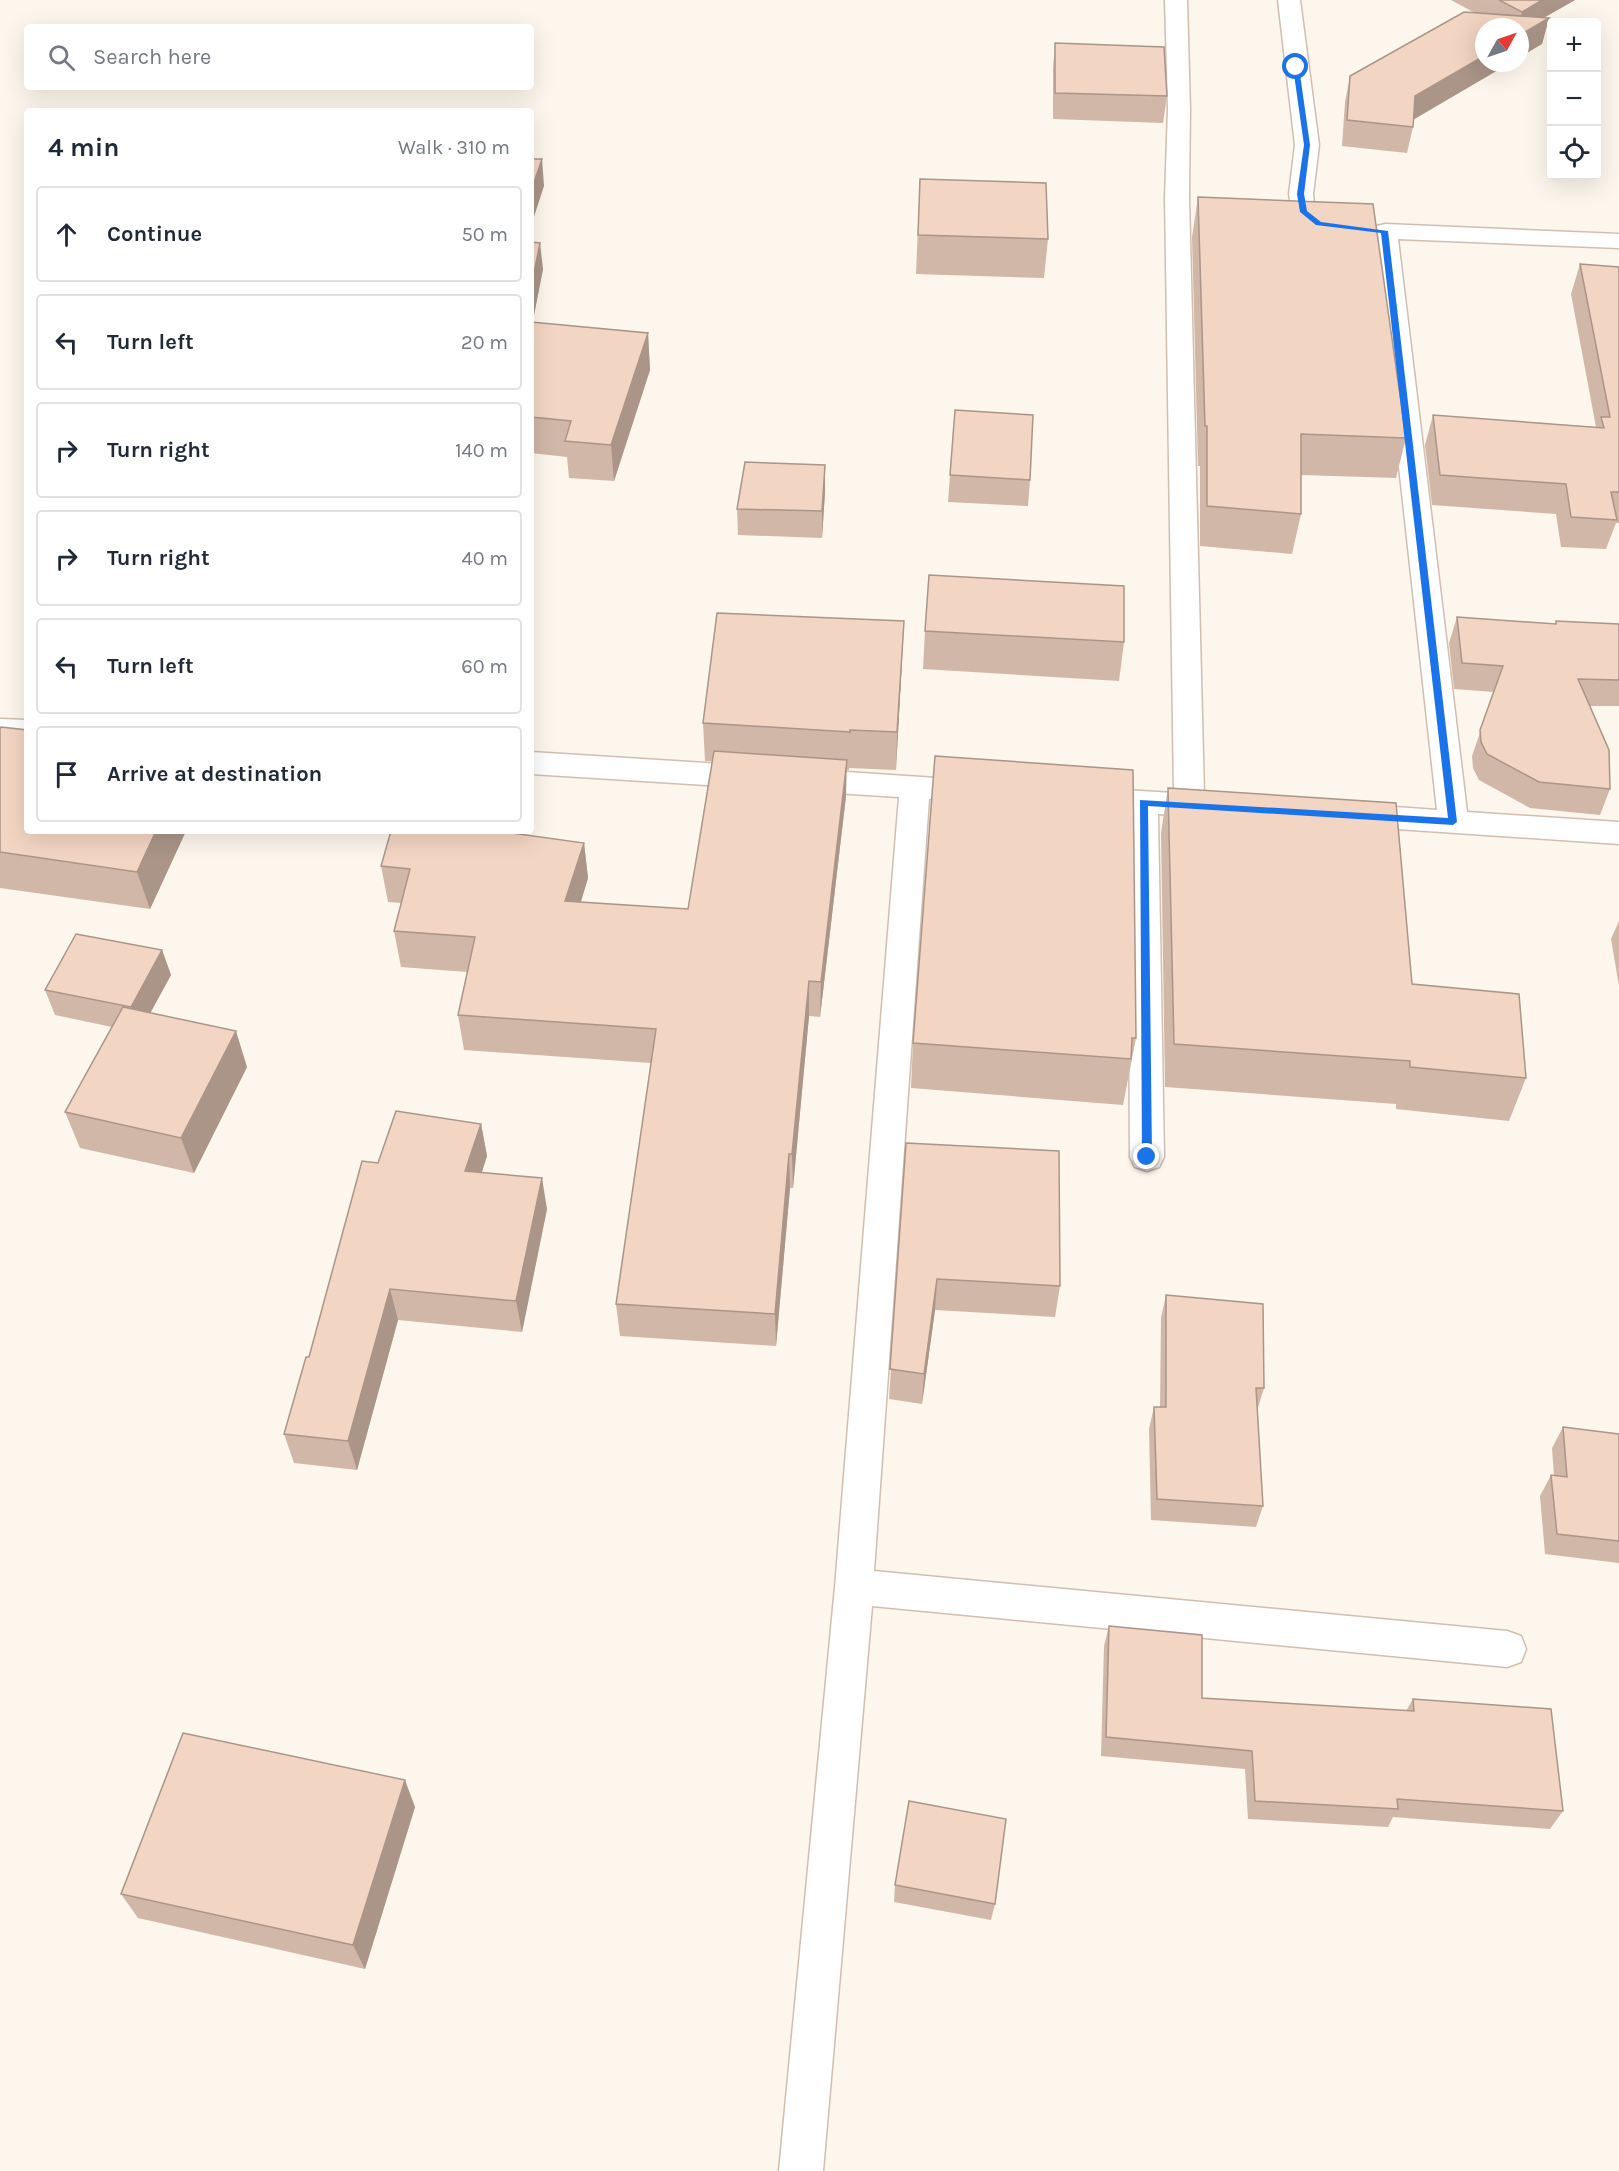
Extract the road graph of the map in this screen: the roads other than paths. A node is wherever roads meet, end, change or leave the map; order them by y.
1 (1176, 0) edge
2 (1289, 0) edge
3 (1366, 229) junction
4 (1619, 241) edge
5 (0, 729) edge
6 (24, 730) edge
7 (534, 763) edge
8 (915, 788) junction
9 (961, 790) edge
10 (1064, 797) edge
11 (1143, 802) junction
12 (1189, 805) junction
13 (1235, 808) edge
14 (1327, 814) edge
15 (1453, 822) junction
16 (1619, 832) edge
17 (1147, 1157) dead end
18 (854, 1587) junction
19 (1507, 1649) dead end
20 (801, 2171) edge

1 - 12 street
2 - 3 street
3 - 4 street
3 - 15 street
5 - 6 street
7 - 8 street
8 - 9 street
8 - 18 street
10 - 11 street
11 - 12 street
11 - 17 street
12 - 13 street
14 - 15 street
15 - 16 street
18 - 19 street
18 - 20 street

